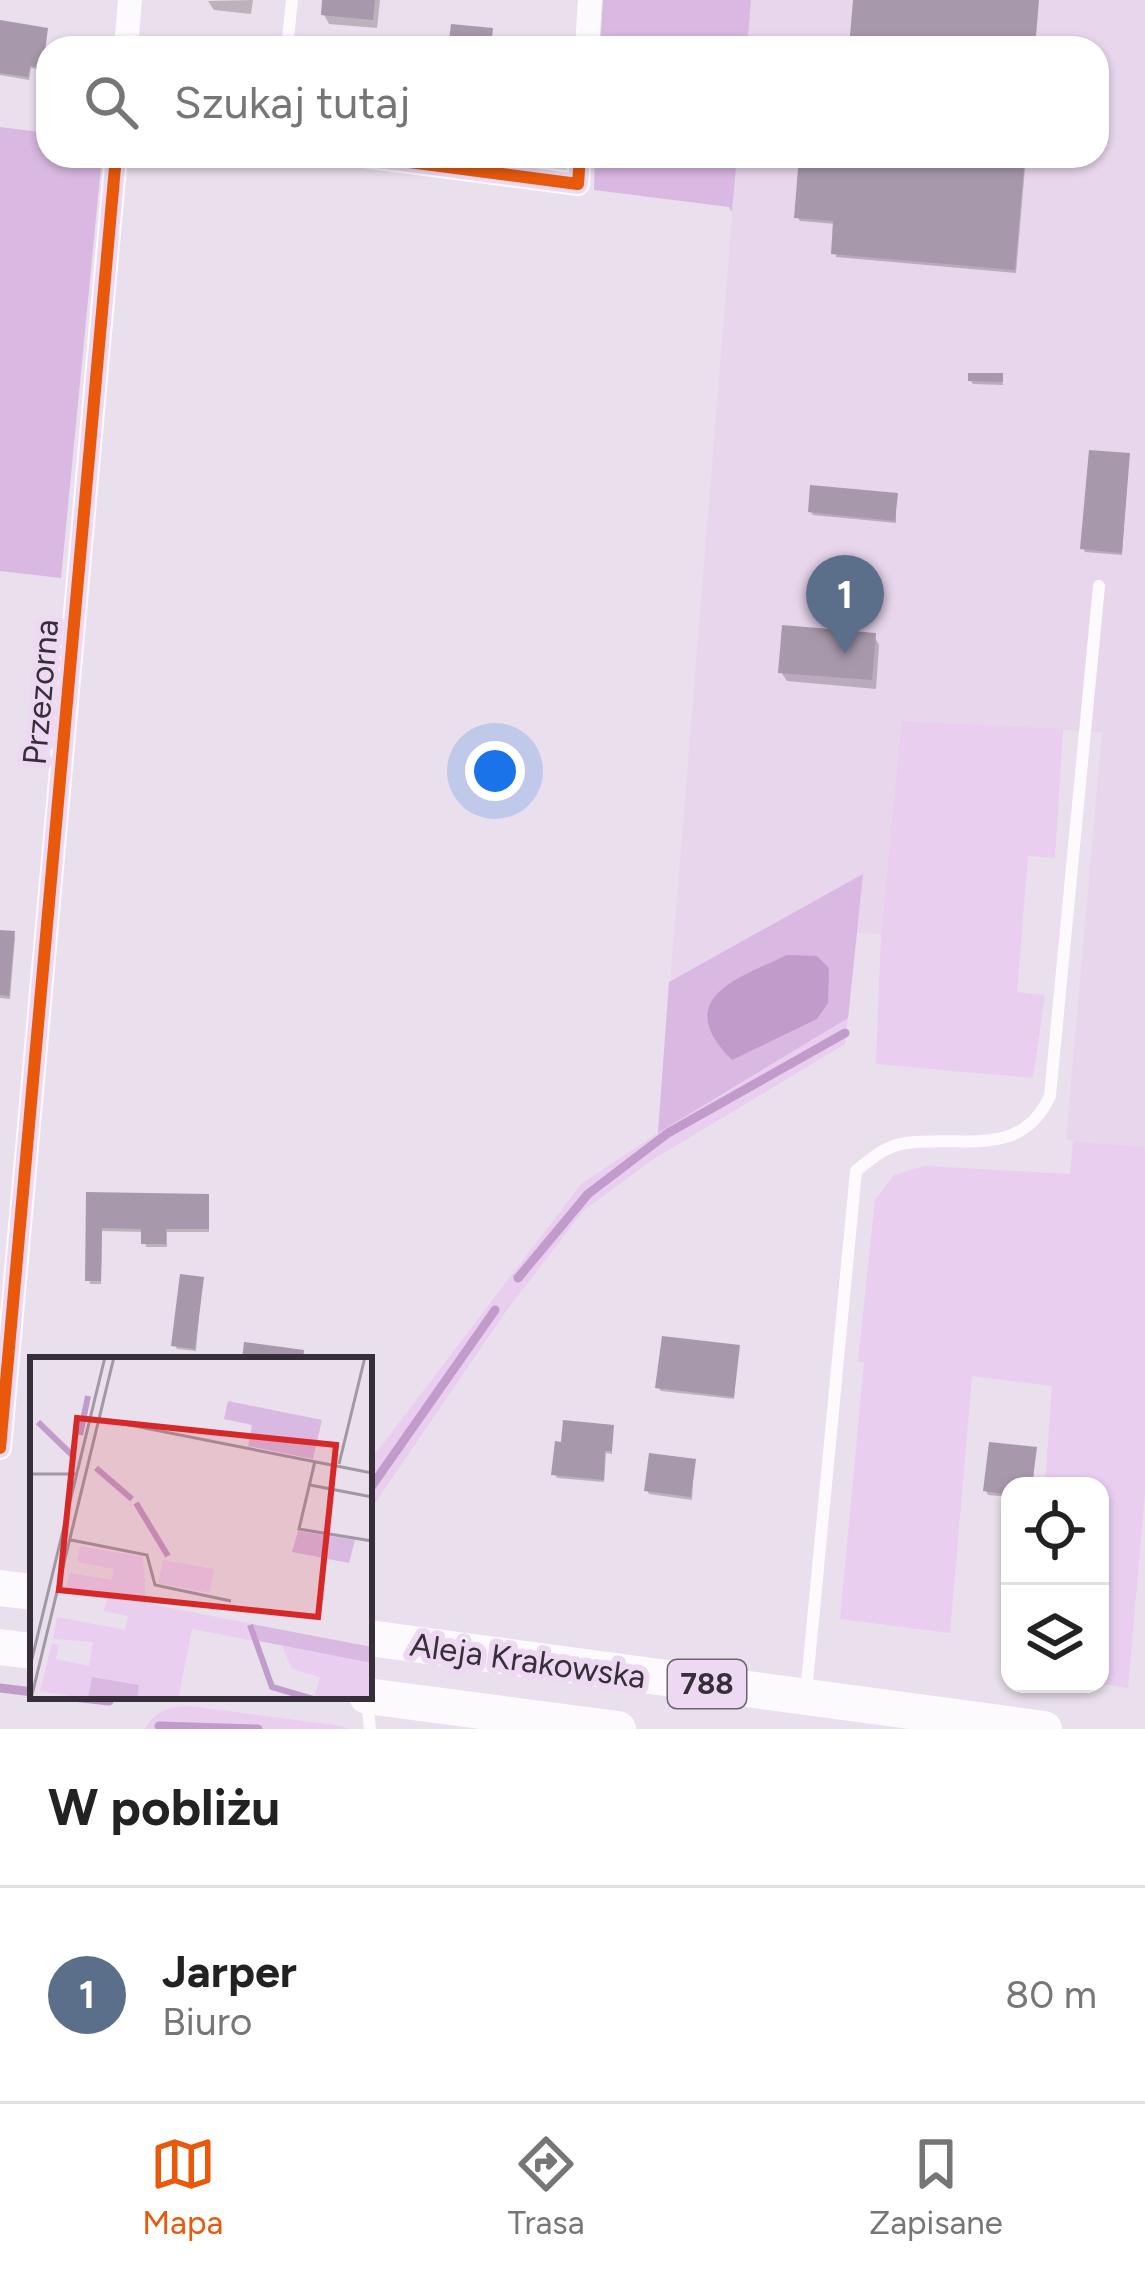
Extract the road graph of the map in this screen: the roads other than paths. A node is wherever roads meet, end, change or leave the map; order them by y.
1 (130, 0) edge
2 (292, 0) edge
3 (590, 0) edge
4 (127, 36) edge
5 (288, 36) edge
6 (588, 36) edge
7 (115, 168) edge
8 (455, 168) edge
9 (579, 168) edge
10 (1099, 586) dead end
11 (0, 1448) edge
12 (0, 1588) edge
13 (30, 1592) edge
14 (372, 1638) edge
15 (0, 1647) edge
16 (30, 1652) edge
17 (372, 1697) edge
18 (806, 1697) junction
19 (367, 1699) edge
20 (370, 1729) edge
21 (618, 1729) edge
22 (1044, 1729) edge

1 - 4 street
2 - 5 lane
3 - 6 street
7 - 11 street, Przezorna
8 - 9 street
10 - 18 lane
12 - 13 main road
14 - 18 main road, Aleja Krakowska / 788
15 - 16 main road
17 - 21 main road, Aleja Krakowska
18 - 22 main road, Aleja Krakowska / 788
19 - 20 lane

